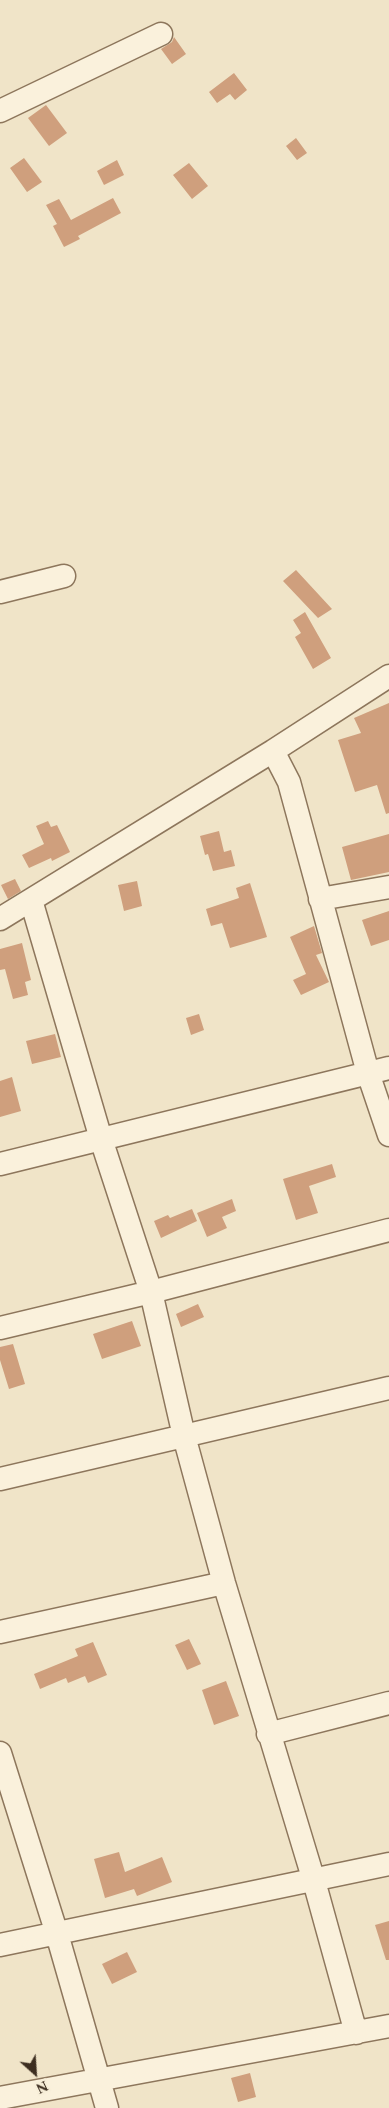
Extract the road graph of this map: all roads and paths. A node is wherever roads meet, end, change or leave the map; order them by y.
1 (161, 34) dead end
2 (0, 111) edge
3 (64, 576) dead end
4 (0, 592) edge
5 (389, 676) edge
6 (273, 750) junction
7 (389, 887) edge
8 (320, 899) junction
9 (31, 900) junction
10 (0, 919) edge
11 (378, 1071) edge
12 (389, 1135) edge
13 (101, 1139) junction
14 (0, 1164) edge
15 (389, 1230) edge
16 (151, 1292) junction
17 (0, 1328) edge
18 (389, 1388) edge
19 (184, 1436) junction
20 (0, 1479) edge
21 (224, 1582) junction
22 (0, 1632) edge
23 (389, 1703) edge
24 (268, 1734) junction
25 (0, 1753) edge
26 (6, 1789) edge
27 (389, 1864) edge
28 (314, 1881) junction
29 (57, 1934) junction
30 (0, 1945) edge
31 (389, 2026) edge
32 (356, 2033) junction
33 (99, 2078) junction
34 (0, 2098) edge
35 (107, 2108) edge

1 - 2 street
3 - 4 street
5 - 6 street
6 - 8 street
6 - 9 street
7 - 8 street
8 - 11 street
9 - 10 street
9 - 13 street
11 - 12 street
11 - 13 street
13 - 14 street
13 - 16 street
15 - 16 street
16 - 17 street
16 - 19 street
18 - 19 street
19 - 20 street
19 - 21 street
21 - 22 street
21 - 24 street
23 - 24 street
24 - 28 street
25 - 26 street
26 - 29 street
27 - 28 street
28 - 29 street
28 - 32 street
29 - 30 street
29 - 33 street
31 - 32 street
32 - 33 street
33 - 34 street
33 - 35 street

